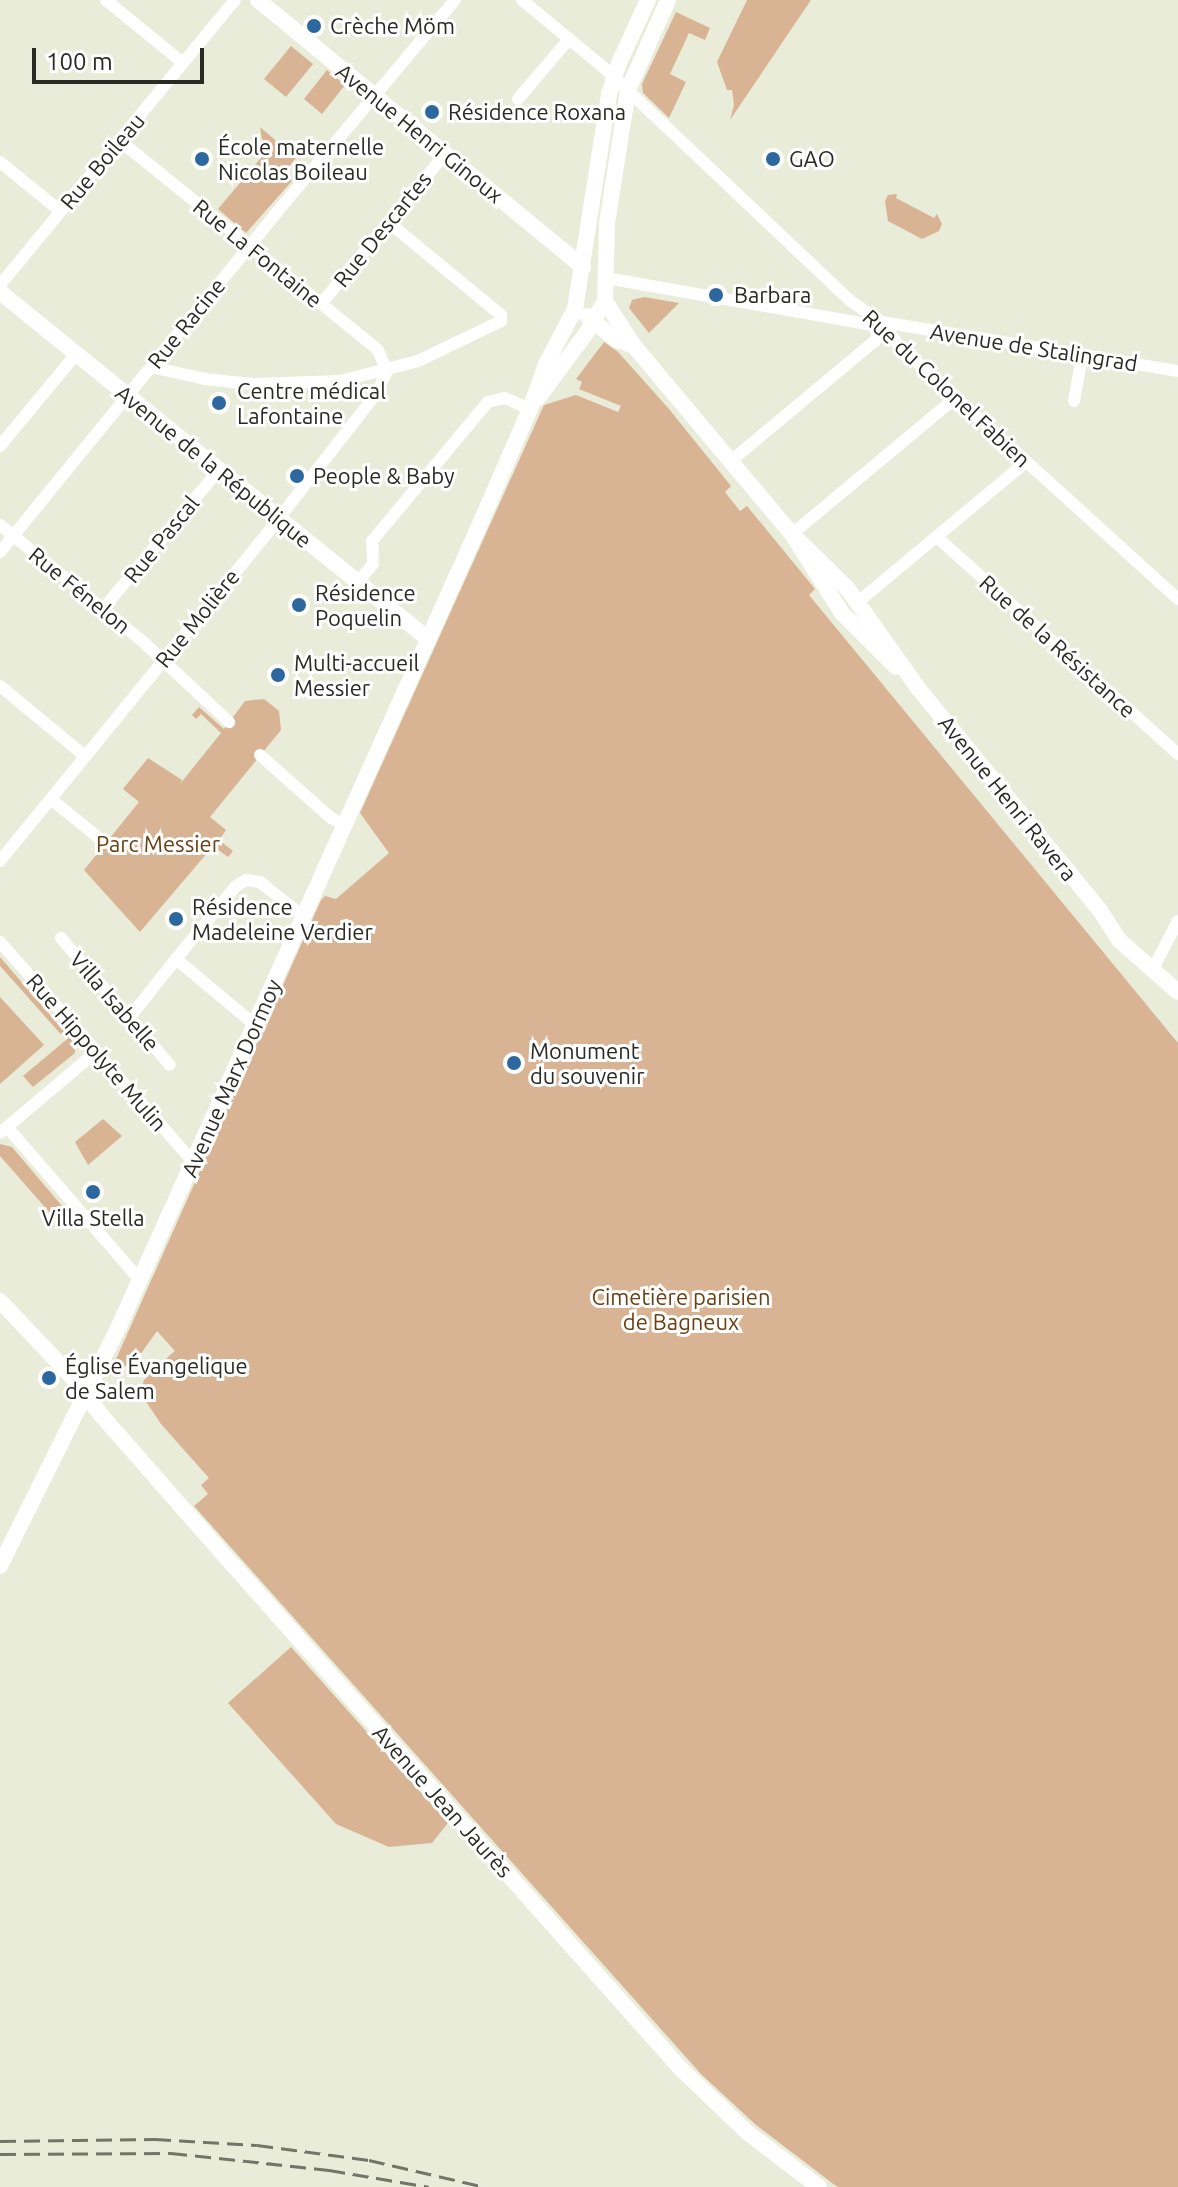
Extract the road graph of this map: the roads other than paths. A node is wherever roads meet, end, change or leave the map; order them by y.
1 (106, 0) edge
2 (235, 0) edge
3 (258, 0) edge
4 (455, 0) edge
5 (522, 0) edge
6 (648, 0) edge
7 (668, 0) edge
8 (569, 39) junction
9 (183, 63) junction
10 (613, 77) junction
11 (628, 90) junction
12 (374, 96) junction
13 (518, 99) dead end
14 (119, 140) junction
15 (445, 154) junction
16 (0, 162) edge
17 (60, 211) junction
18 (388, 222) junction
19 (248, 246) junction
20 (582, 270) junction
21 (606, 278) junction
22 (0, 285) edge
23 (0, 292) edge
24 (605, 301) junction
25 (321, 304) junction
26 (575, 309) junction
27 (594, 321) junction
28 (882, 322) junction
29 (634, 346) junction
30 (76, 354) junction
31 (1082, 356) junction
32 (151, 367) junction
33 (387, 371) junction
34 (1178, 371) edge
35 (129, 396) junction
36 (955, 398) junction
37 (1074, 401) dead end
38 (530, 409) junction
39 (0, 446) edge
40 (732, 460) junction
41 (1026, 462) junction
42 (219, 470) junction
43 (277, 518) junction
44 (0, 525) edge
45 (792, 534) junction
46 (13, 536) junction
47 (938, 538) junction
48 (0, 552) edge
49 (358, 582) junction
50 (1178, 599) edge
51 (858, 602) junction
52 (103, 609) junction
53 (428, 639) junction
54 (163, 661) junction
55 (0, 686) edge
56 (918, 688) junction
57 (229, 722) dead end
58 (1178, 754) edge
59 (260, 755) dead end
60 (85, 756) junction
61 (57, 804) dead end
62 (344, 824) junction
63 (105, 843) dead end
64 (0, 861) edge
65 (1099, 909) junction
66 (304, 917) junction
67 (1178, 921) edge
68 (61, 938) dead end
69 (0, 942) edge
70 (176, 959) junction
71 (1156, 963) junction
72 (1178, 981) edge
73 (1178, 992) edge
74 (130, 1017) junction
75 (255, 1025) junction
76 (96, 1052) junction
77 (170, 1065) dead end
78 (3, 1130) edge
79 (193, 1162) junction
80 (140, 1280) junction
81 (0, 1301) edge
82 (87, 1395) junction
83 (0, 1566) edge
84 (819, 2187) edge

1 - 9 street
2 - 9 street, Rue Boileau
3 - 12 street, Avenue Henri Ginoux
4 - 12 street, Rue Racine
5 - 8 street, Rue du Colonel Fabien
6 - 10 street
7 - 11 street
8 - 10 street, Rue du Colonel Fabien
8 - 13 street
9 - 14 street, Rue Boileau
10 - 11 street, Rue du Colonel Fabien
10 - 20 street
11 - 21 street
11 - 28 street, Rue du Colonel Fabien
12 - 15 street, Avenue Henri Ginoux
12 - 19 street, Rue Racine
14 - 17 street, Rue Boileau
14 - 19 street, Rue La Fontaine
15 - 18 street, Rue Descartes
15 - 20 street, Avenue Henri Ginoux
16 - 17 street
17 - 22 street, Rue Boileau
18 - 25 street, Rue Descartes
18 - 33 street
19 - 25 street, Rue La Fontaine
19 - 32 street, Rue Racine
20 - 21 street
20 - 26 street, Avenue Marx Dormoy
21 - 24 street
21 - 28 street, Avenue de Stalingrad
23 - 30 street, Avenue de la République
24 - 27 street, Avenue Marx Dormoy
24 - 29 street, Avenue Henri Ravera
25 - 33 street, Rue La Fontaine
26 - 27 street, Avenue Henri Ravera
26 - 38 street, Avenue Marx Dormoy
27 - 29 street, Avenue Henri Ravera
27 - 38 street, Avenue Marx Dormoy
28 - 31 street, Avenue de Stalingrad
28 - 36 street, Rue du Colonel Fabien
28 - 40 street
29 - 40 street, Avenue Henri Ravera
30 - 35 street, Avenue de la République
30 - 39 street
31 - 34 street, Avenue de Stalingrad
31 - 37 street
32 - 33 street
32 - 35 street, Rue Racine
33 - 43 street, Rue Molière
35 - 42 street, Avenue de la République
35 - 46 street, Rue Racine
36 - 41 street, Rue du Colonel Fabien
36 - 45 street
38 - 49 street
38 - 53 street, Avenue Marx Dormoy
40 - 45 street, Avenue Henri Ravera
41 - 47 street
41 - 50 street, Rue du Colonel Fabien
42 - 43 street, Avenue de la République
42 - 52 street, Rue Pascal
43 - 49 street, Avenue de la République
43 - 54 street, Rue Molière
44 - 46 street, Rue Fénelon
45 - 51 street, Avenue Henri Ravera
45 - 56 street, Avenue Henri Ravera
46 - 48 street, Rue Racine
46 - 52 street, Rue Fénelon
47 - 51 street
47 - 58 street, Rue de la Résistance
49 - 53 street, Avenue de la République
51 - 56 street, Avenue Henri Ravera
52 - 54 street, Rue Fénelon
53 - 62 street, Avenue Marx Dormoy
54 - 57 street, Rue Fénelon
54 - 60 street, Rue Molière
55 - 60 street
56 - 65 street, Avenue Henri Ravera
59 - 62 street
60 - 64 street, Rue Molière
61 - 63 street
62 - 66 street, Avenue Marx Dormoy
65 - 71 street, Avenue Henri Ravera
65 - 73 street, Avenue Henri Ravera
66 - 70 street
66 - 75 street, Avenue Marx Dormoy
67 - 71 street
68 - 74 street, Villa Isabelle
69 - 76 street, Rue Hippolyte Mulin
70 - 74 street
70 - 75 street
71 - 72 street, Avenue Henri Ravera
74 - 77 street, Villa Isabelle
75 - 79 street, Avenue Marx Dormoy
76 - 78 street
76 - 79 street, Rue Hippolyte Mulin
78 - 80 street
79 - 80 street, Avenue Marx Dormoy
80 - 82 street, Avenue Marx Dormoy
81 - 82 street, Avenue Jean Jaurès
82 - 83 street, Avenue Marx Dormoy
82 - 84 street, Avenue Jean Jaurès

